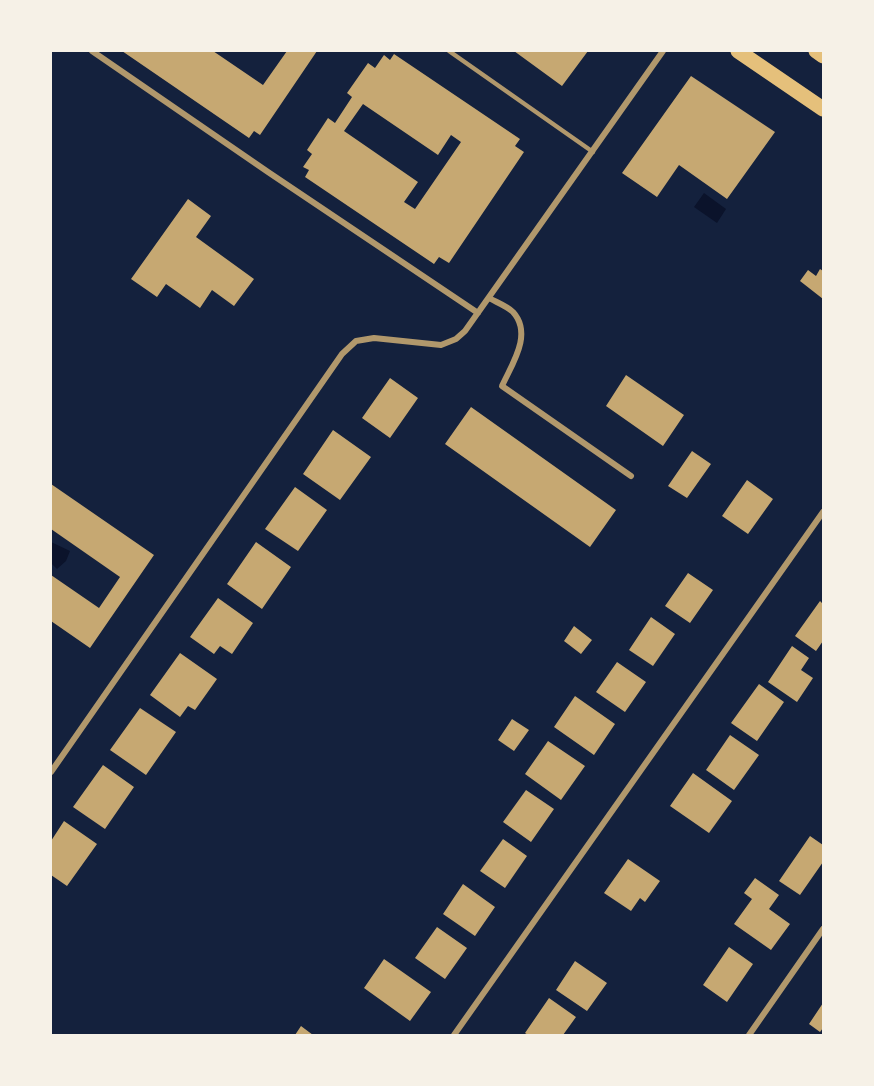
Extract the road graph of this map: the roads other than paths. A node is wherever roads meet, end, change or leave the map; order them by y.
1 (92, 51) edge
2 (449, 51) edge
3 (663, 51) edge
4 (738, 51) edge
5 (816, 51) edge
6 (823, 56) edge
7 (823, 110) edge
8 (593, 152) junction
9 (489, 298) junction
10 (478, 313) junction
11 (631, 476) dead end
12 (823, 512) edge
13 (51, 772) edge
14 (823, 929) edge
15 (454, 1035) edge
16 (749, 1035) edge

1 - 10 street
2 - 8 lane
3 - 8 street
4 - 7 main road
5 - 6 main road
8 - 9 street
9 - 10 street
9 - 11 street
10 - 13 street
12 - 15 street
14 - 16 street

